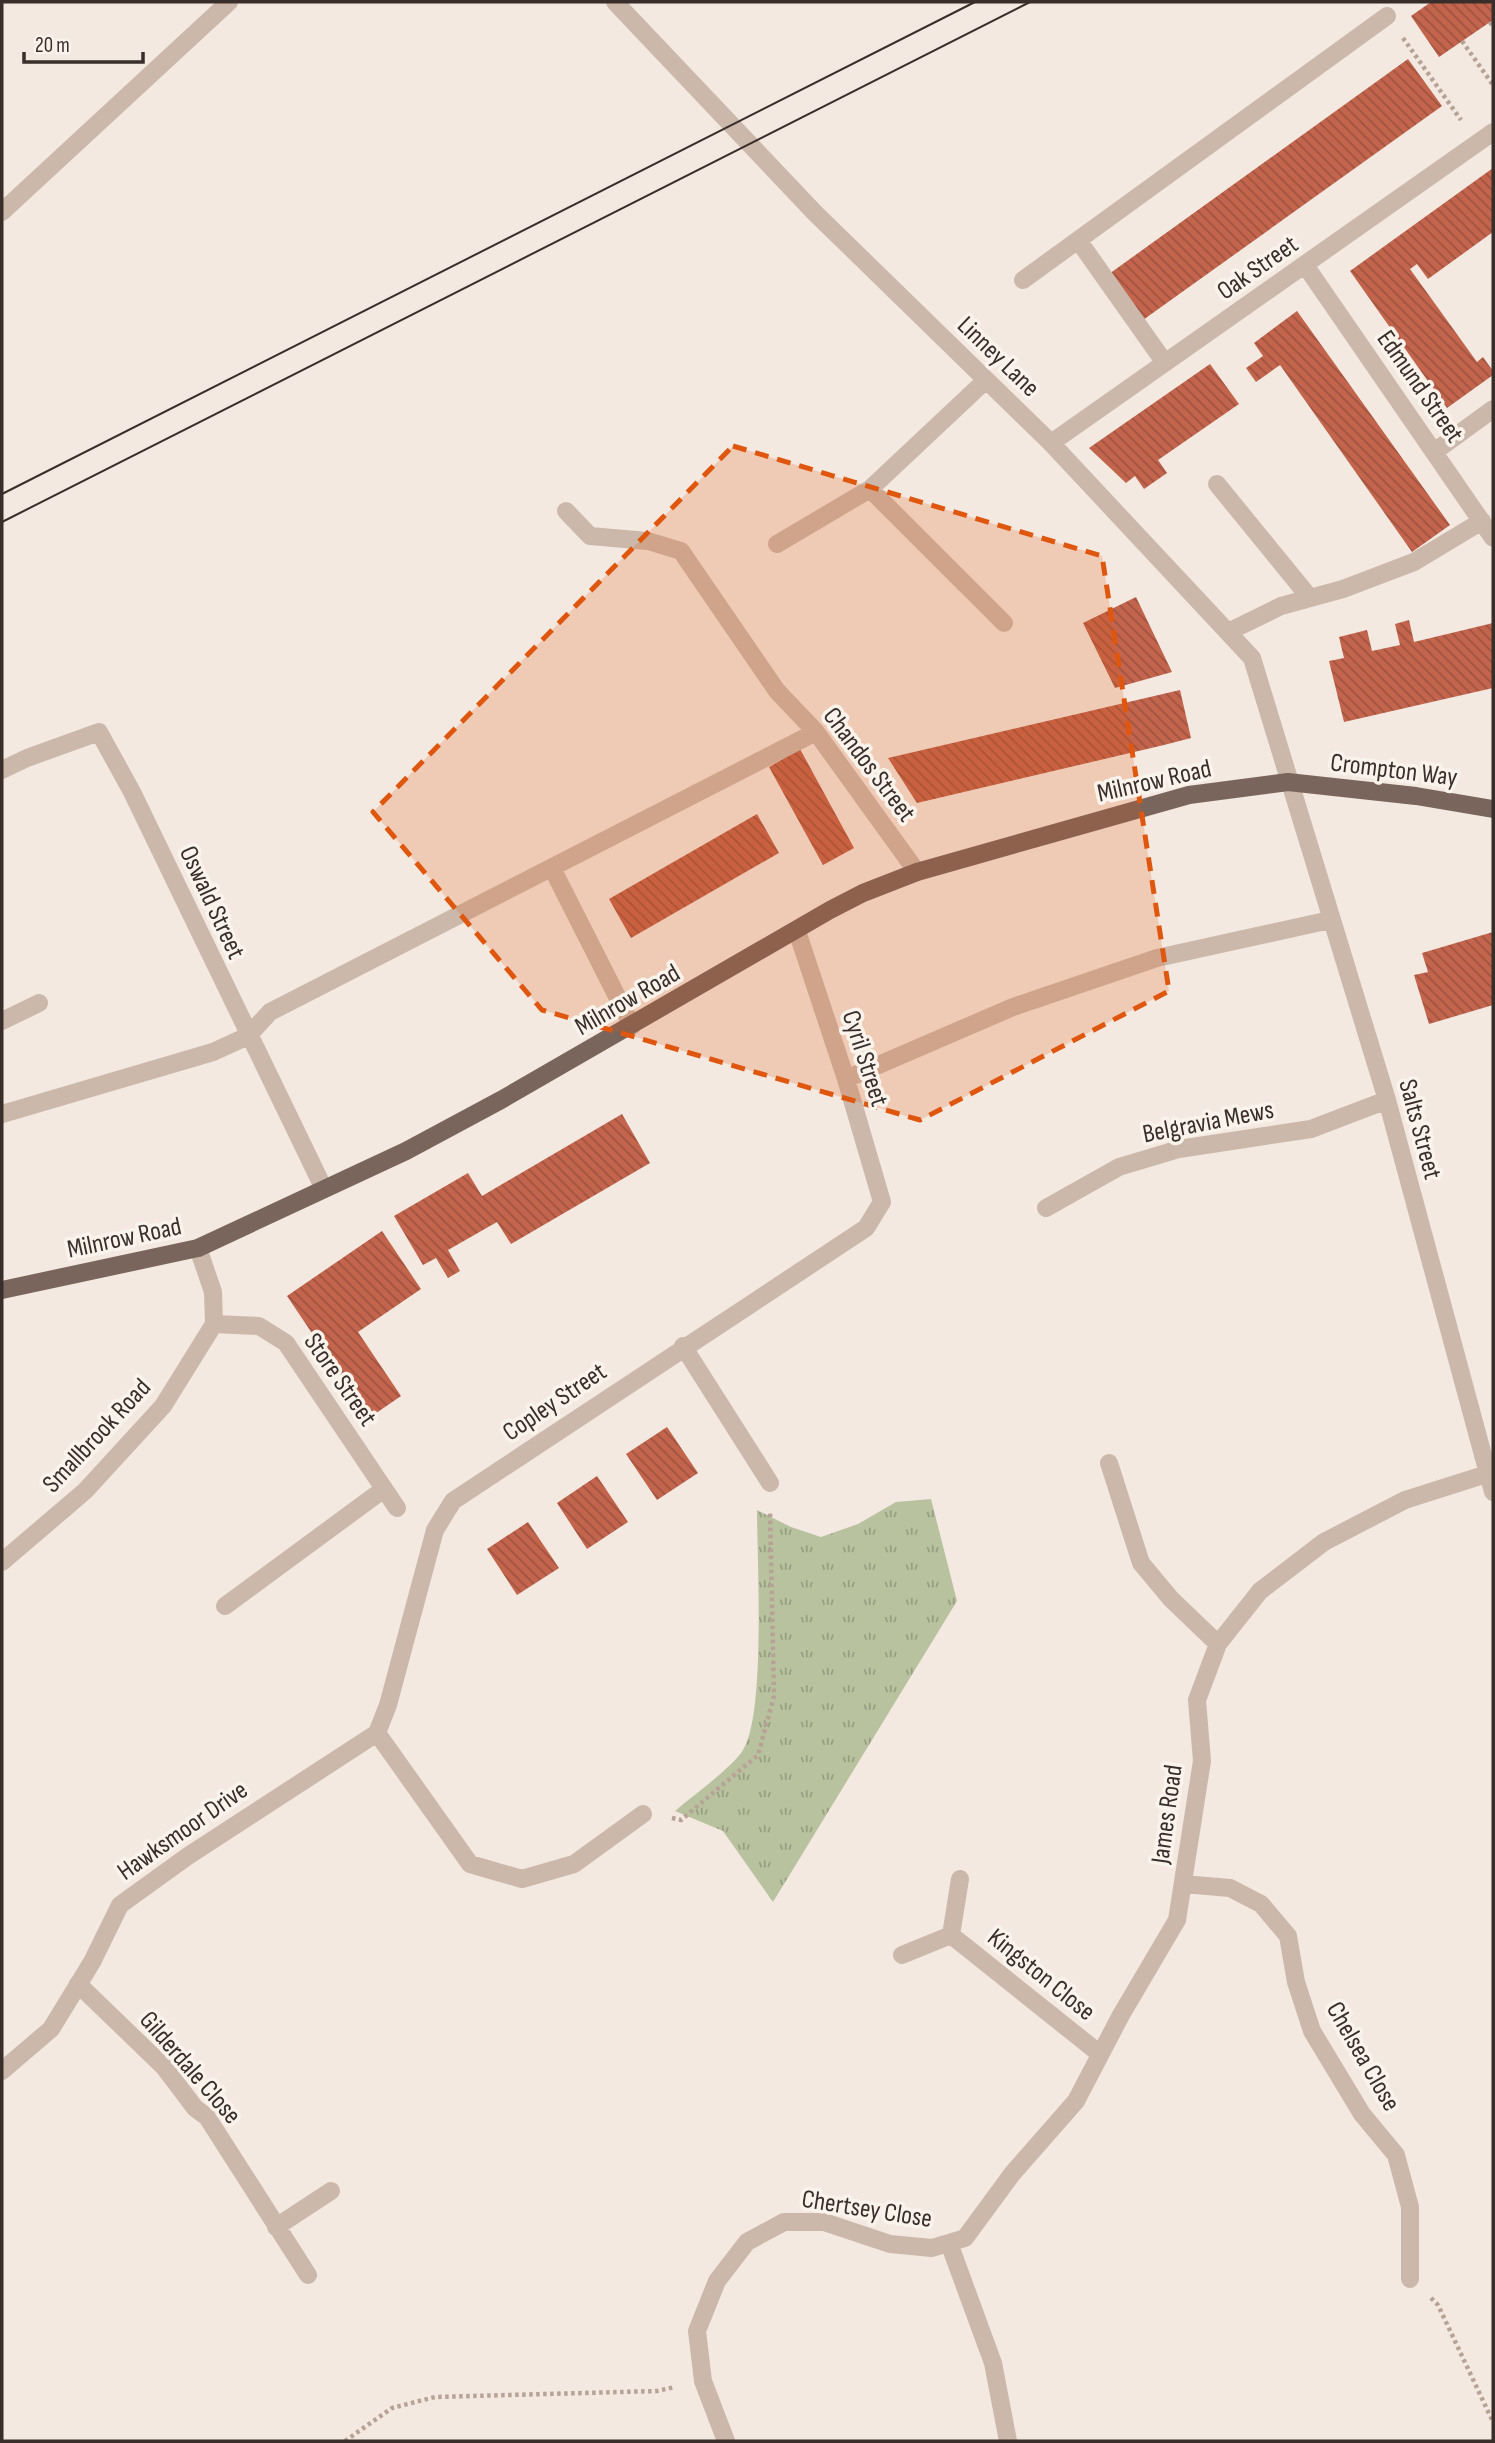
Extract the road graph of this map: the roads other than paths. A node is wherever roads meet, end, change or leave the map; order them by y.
1 (229, 2) edge
2 (617, 3) edge
3 (1387, 16) road end
4 (1493, 132) edge
5 (2, 212) edge
6 (1078, 240) junction
7 (1306, 265) junction
8 (1023, 280) dead end
9 (1165, 363) junction
10 (986, 380) junction
11 (1493, 409) edge
12 (1051, 443) junction
13 (1434, 452) junction
14 (1217, 484) dead end
15 (870, 489) junction
16 (566, 511) dead end
17 (1482, 521) junction
18 (1493, 538) edge
19 (777, 544) dead end
20 (1310, 598) junction
21 (1004, 623) dead end
22 (1228, 632) junction
23 (816, 732) junction
24 (2, 770) edge
25 (1288, 782) junction
26 (1492, 808) edge
27 (552, 868) junction
28 (918, 872) junction
29 (1330, 919) junction
30 (797, 931) junction
31 (39, 1003) dead end
32 (2, 1021) edge
33 (632, 1026) junction
34 (248, 1036) junction
35 (846, 1079) junction
36 (1387, 1100) junction
37 (2, 1114) edge
38 (324, 1189) junction
39 (882, 1202) joint
40 (1046, 1208) dead end
41 (198, 1248) junction
42 (2, 1290) edge
43 (214, 1324) junction
44 (683, 1346) junction
45 (1109, 1462) dead end
46 (1490, 1473) edge
47 (770, 1483) road end
48 (384, 1489) junction
49 (1493, 1492) edge
50 (397, 1508) dead end
51 (2, 1562) edge
52 (225, 1606) dead end
53 (1218, 1644) junction
54 (377, 1733) junction
55 (643, 1814) road end
56 (960, 1879) dead end
57 (1182, 1884) junction
58 (951, 1935) junction
59 (902, 1955) dead end
60 (78, 1984) junction
61 (1100, 2054) junction
62 (2, 2071) edge
63 (331, 2191) dead end
64 (276, 2227) junction
65 (949, 2243) junction
66 (308, 2274) dead end
67 (1410, 2279) road end
68 (726, 2441) edge
69 (1008, 2441) edge

1 - 5 street
2 - 10 street, Linney Lane
3 - 6 street
4 - 7 street, Oak Street
6 - 8 street
6 - 9 street
7 - 9 street, Oak Street
7 - 13 street, Edmund Street
9 - 12 street, Oak Street
10 - 12 street, Linney Lane
10 - 15 street
11 - 13 street
12 - 22 street, Linney Lane
13 - 17 street, Edmund Street
14 - 20 street
15 - 19 street
15 - 21 street
16 - 23 street, Chandos Street
17 - 18 street, Edmund Street
17 - 20 street
20 - 22 street
22 - 25 street, Linney Lane
23 - 27 street
23 - 28 street, Chandos Street
24 - 34 street, Oswald Street
25 - 26 main road, Crompton Way
25 - 28 main road, Milnrow Road
25 - 29 street, Salts Street
27 - 33 street
27 - 34 street
28 - 30 main road, Milnrow Road
29 - 35 street
29 - 36 street, Salts Street
30 - 33 main road, Milnrow Road
30 - 35 street, Cyril Street
31 - 32 street
33 - 38 main road, Milnrow Road
34 - 37 street
34 - 38 street, Oswald Street
35 - 39 street, Cyril Street
36 - 40 street, Belgravia Mews
36 - 46 street, Salts Street
38 - 41 main road, Milnrow Road
39 - 44 street, Copley Street
41 - 42 main road, Milnrow Road
41 - 43 street
43 - 48 street, Store Street
43 - 51 street, Smallbrook Road
44 - 47 street
44 - 54 street, Copley Street
45 - 53 street
46 - 49 street, Salts Street
46 - 53 street, James Road
48 - 50 street, Store Street
48 - 52 street
53 - 57 street, James Road
54 - 55 street
54 - 60 street, Hawksmoor Drive
56 - 58 street, Kingston Close
57 - 61 street, James Road
57 - 67 street, Chelsea Close
58 - 59 street, Kingston Close
58 - 61 street, Kingston Close
60 - 62 street, Hawksmoor Drive
60 - 64 street, Gilderdale Close
61 - 65 street, James Road
63 - 64 street
64 - 66 street, Gilderdale Close
65 - 68 street, Chertsey Close
65 - 69 street

